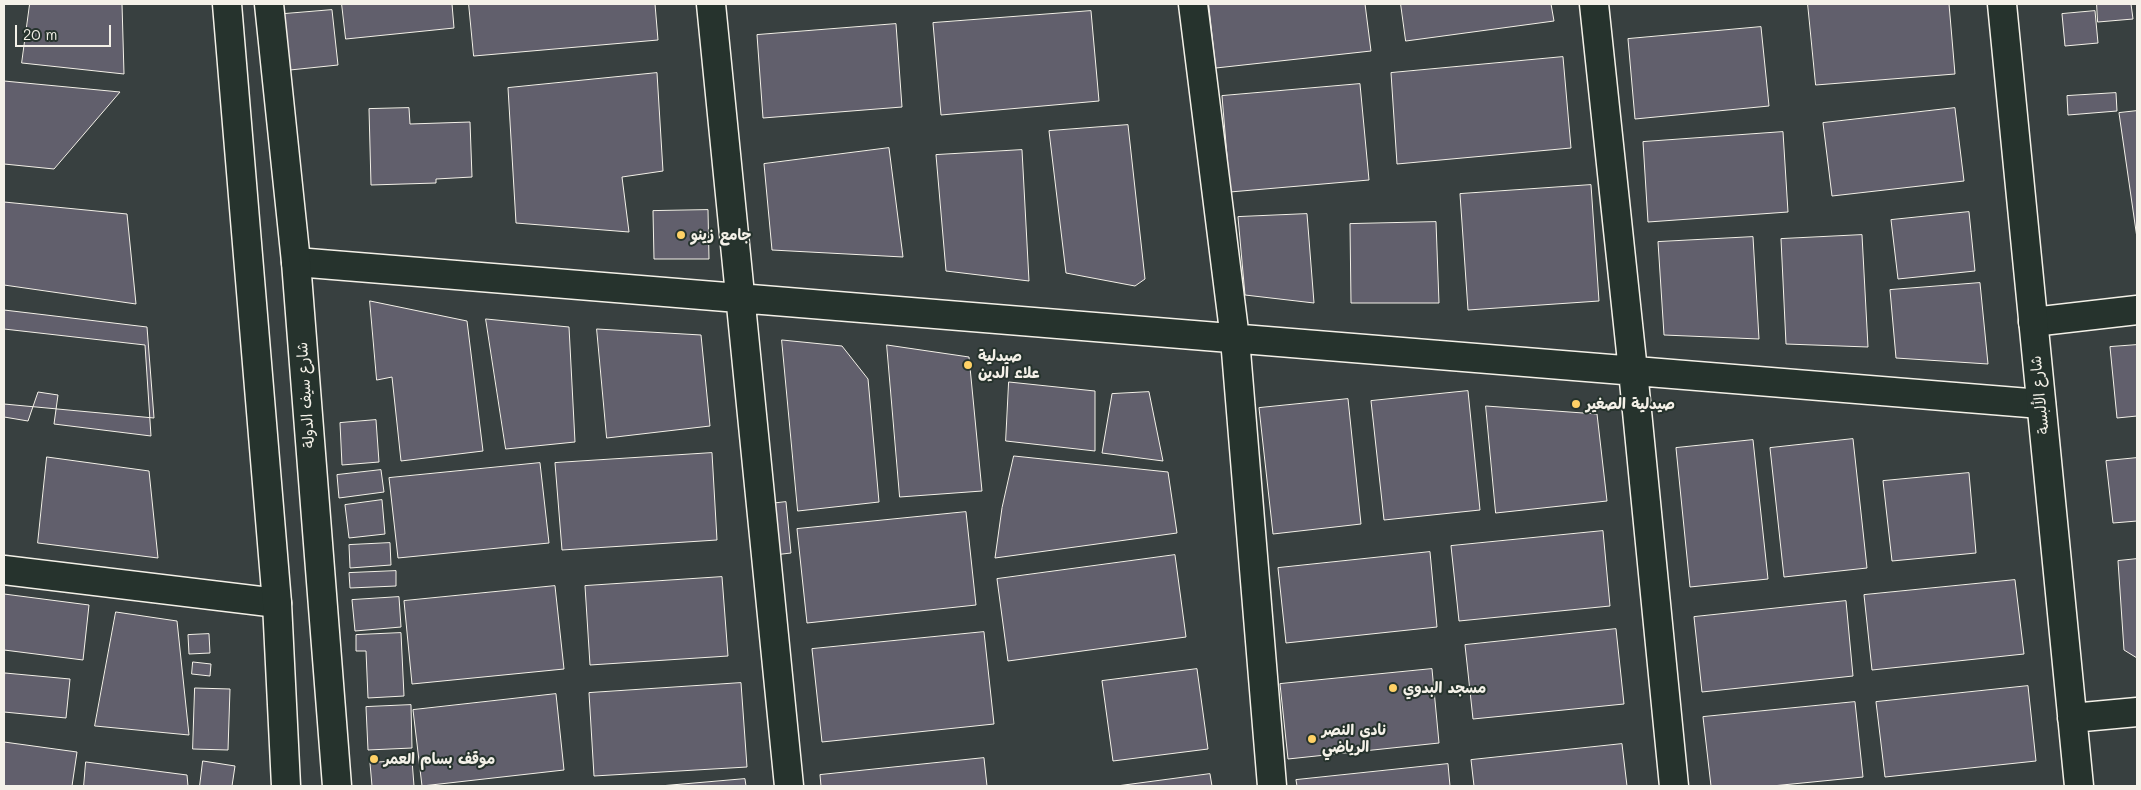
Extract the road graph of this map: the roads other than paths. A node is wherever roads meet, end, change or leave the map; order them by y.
1 (227, 4) edge
2 (270, 4) edge
3 (711, 4) edge
4 (1193, 4) edge
5 (1594, 4) edge
6 (2002, 4) edge
7 (296, 262) junction
8 (742, 298) junction
9 (2137, 310) edge
10 (2033, 322) junction
11 (1235, 339) junction
12 (1633, 371) junction
13 (2041, 404) junction
14 (4, 570) edge
15 (277, 603) junction
16 (2137, 712) edge
17 (2072, 718) junction
18 (286, 786) edge
19 (337, 786) edge
20 (789, 786) edge
21 (1272, 786) edge
22 (1674, 786) edge
23 (2078, 786) edge

1 - 15 street
2 - 7 street, شارع سيف الدولة
3 - 8 street
4 - 11 street
5 - 12 street
6 - 10 street, شارع الألبسة
7 - 8 street
7 - 19 street, شارع سيف الدولة
8 - 11 street
8 - 20 street
9 - 10 street
10 - 13 street, شارع الألبسة
11 - 12 street
11 - 21 street
12 - 13 street
12 - 22 street
13 - 17 street, شارع الألبسة
14 - 15 street
15 - 18 street
16 - 17 street
17 - 23 street, شارع الألبسة

